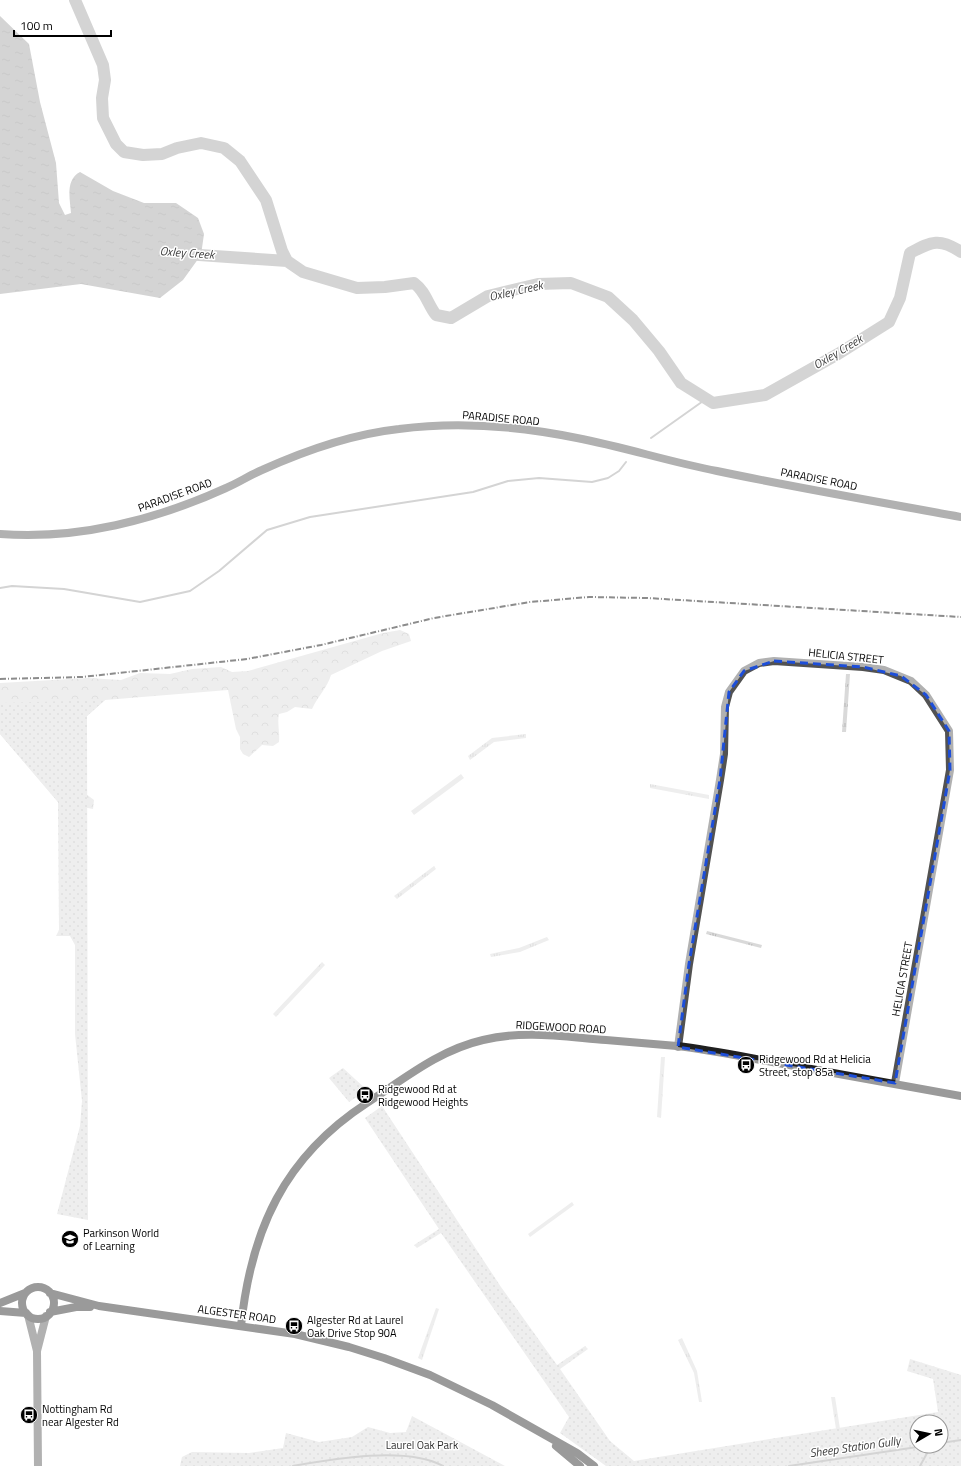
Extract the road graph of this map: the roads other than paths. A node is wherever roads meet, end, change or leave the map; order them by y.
1 (961, 517) edge
2 (0, 534) edge
3 (678, 1046) junction
4 (895, 1083) junction
5 (961, 1096) edge
6 (25, 1293) junction
7 (50, 1293) junction
8 (0, 1303) edge
9 (99, 1306) junction
10 (0, 1311) edge
11 (27, 1314) junction
12 (48, 1314) junction
13 (241, 1326) junction
14 (37, 1351) junction
15 (542, 1435) junction
16 (38, 1466) edge
17 (580, 1466) edge
18 (594, 1466) edge

1 - 2 street, PARADISE ROAD
3 - 4 main road, RIDGEWOOD ROAD
3 - 4 street, HELICIA STREET
3 - 13 main road, RIDGEWOOD ROAD
4 - 5 main road, RIDGEWOOD ROAD
6 - 7 main road
6 - 8 main road
6 - 11 main road
7 - 9 main road, ALGESTER ROAD
7 - 12 main road
9 - 12 main road, ALGESTER ROAD
9 - 13 main road, ALGESTER ROAD
10 - 11 main road
11 - 12 main road
11 - 14 street
12 - 14 street
13 - 15 main road, ALGESTER ROAD
14 - 16 street
15 - 17 main road, ALGESTER ROAD
15 - 18 main road, ALGESTER ROAD

